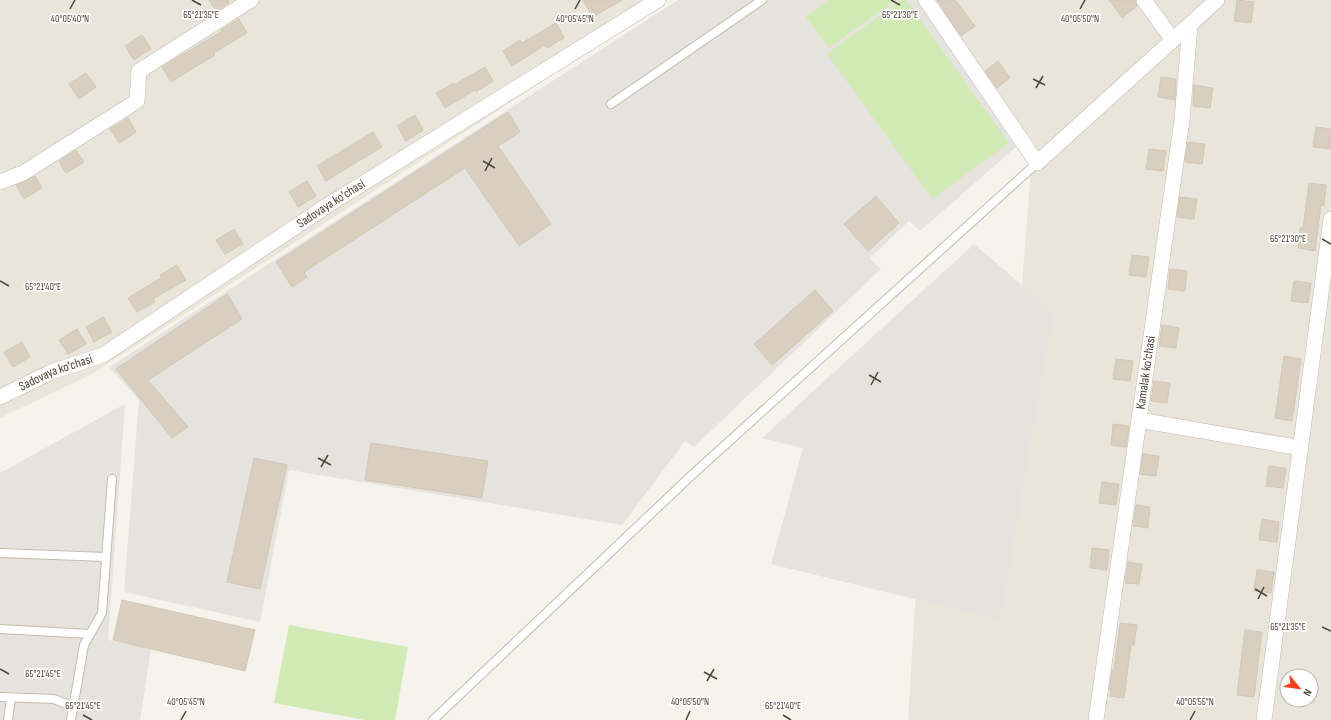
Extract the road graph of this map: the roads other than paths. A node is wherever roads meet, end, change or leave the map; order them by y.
1 (252, 0) edge
2 (658, 0) edge
3 (762, 0) edge
4 (926, 0) edge
5 (1144, 0) edge
6 (1217, 0) edge
7 (1190, 25) junction
8 (1173, 40) junction
9 (611, 104) dead end
10 (1037, 163) junction
11 (0, 182) edge
12 (1331, 219) edge
13 (0, 397) edge
14 (1139, 420) junction
15 (1301, 448) junction
16 (112, 479) dead end
17 (0, 553) edge
18 (106, 557) junction
19 (0, 629) edge
20 (90, 634) junction
21 (0, 697) edge
22 (11, 698) junction
23 (73, 707) junction
24 (8, 720) edge
25 (72, 720) edge
26 (433, 720) edge
27 (1096, 720) edge
28 (1264, 720) edge

1 - 11 street
2 - 13 street, Sadovaya ko'chasi
3 - 9 lane
4 - 10 street
5 - 8 street
6 - 7 street
7 - 8 street
7 - 14 street, Kamalak ko'chasi
8 - 10 street
10 - 26 lane
12 - 15 street
14 - 15 street
14 - 27 street, Kamalak ko'chasi
15 - 28 street
16 - 18 lane
17 - 18 lane
18 - 20 lane
19 - 20 lane
20 - 23 lane
21 - 22 lane
22 - 23 lane
22 - 24 lane
23 - 25 lane

